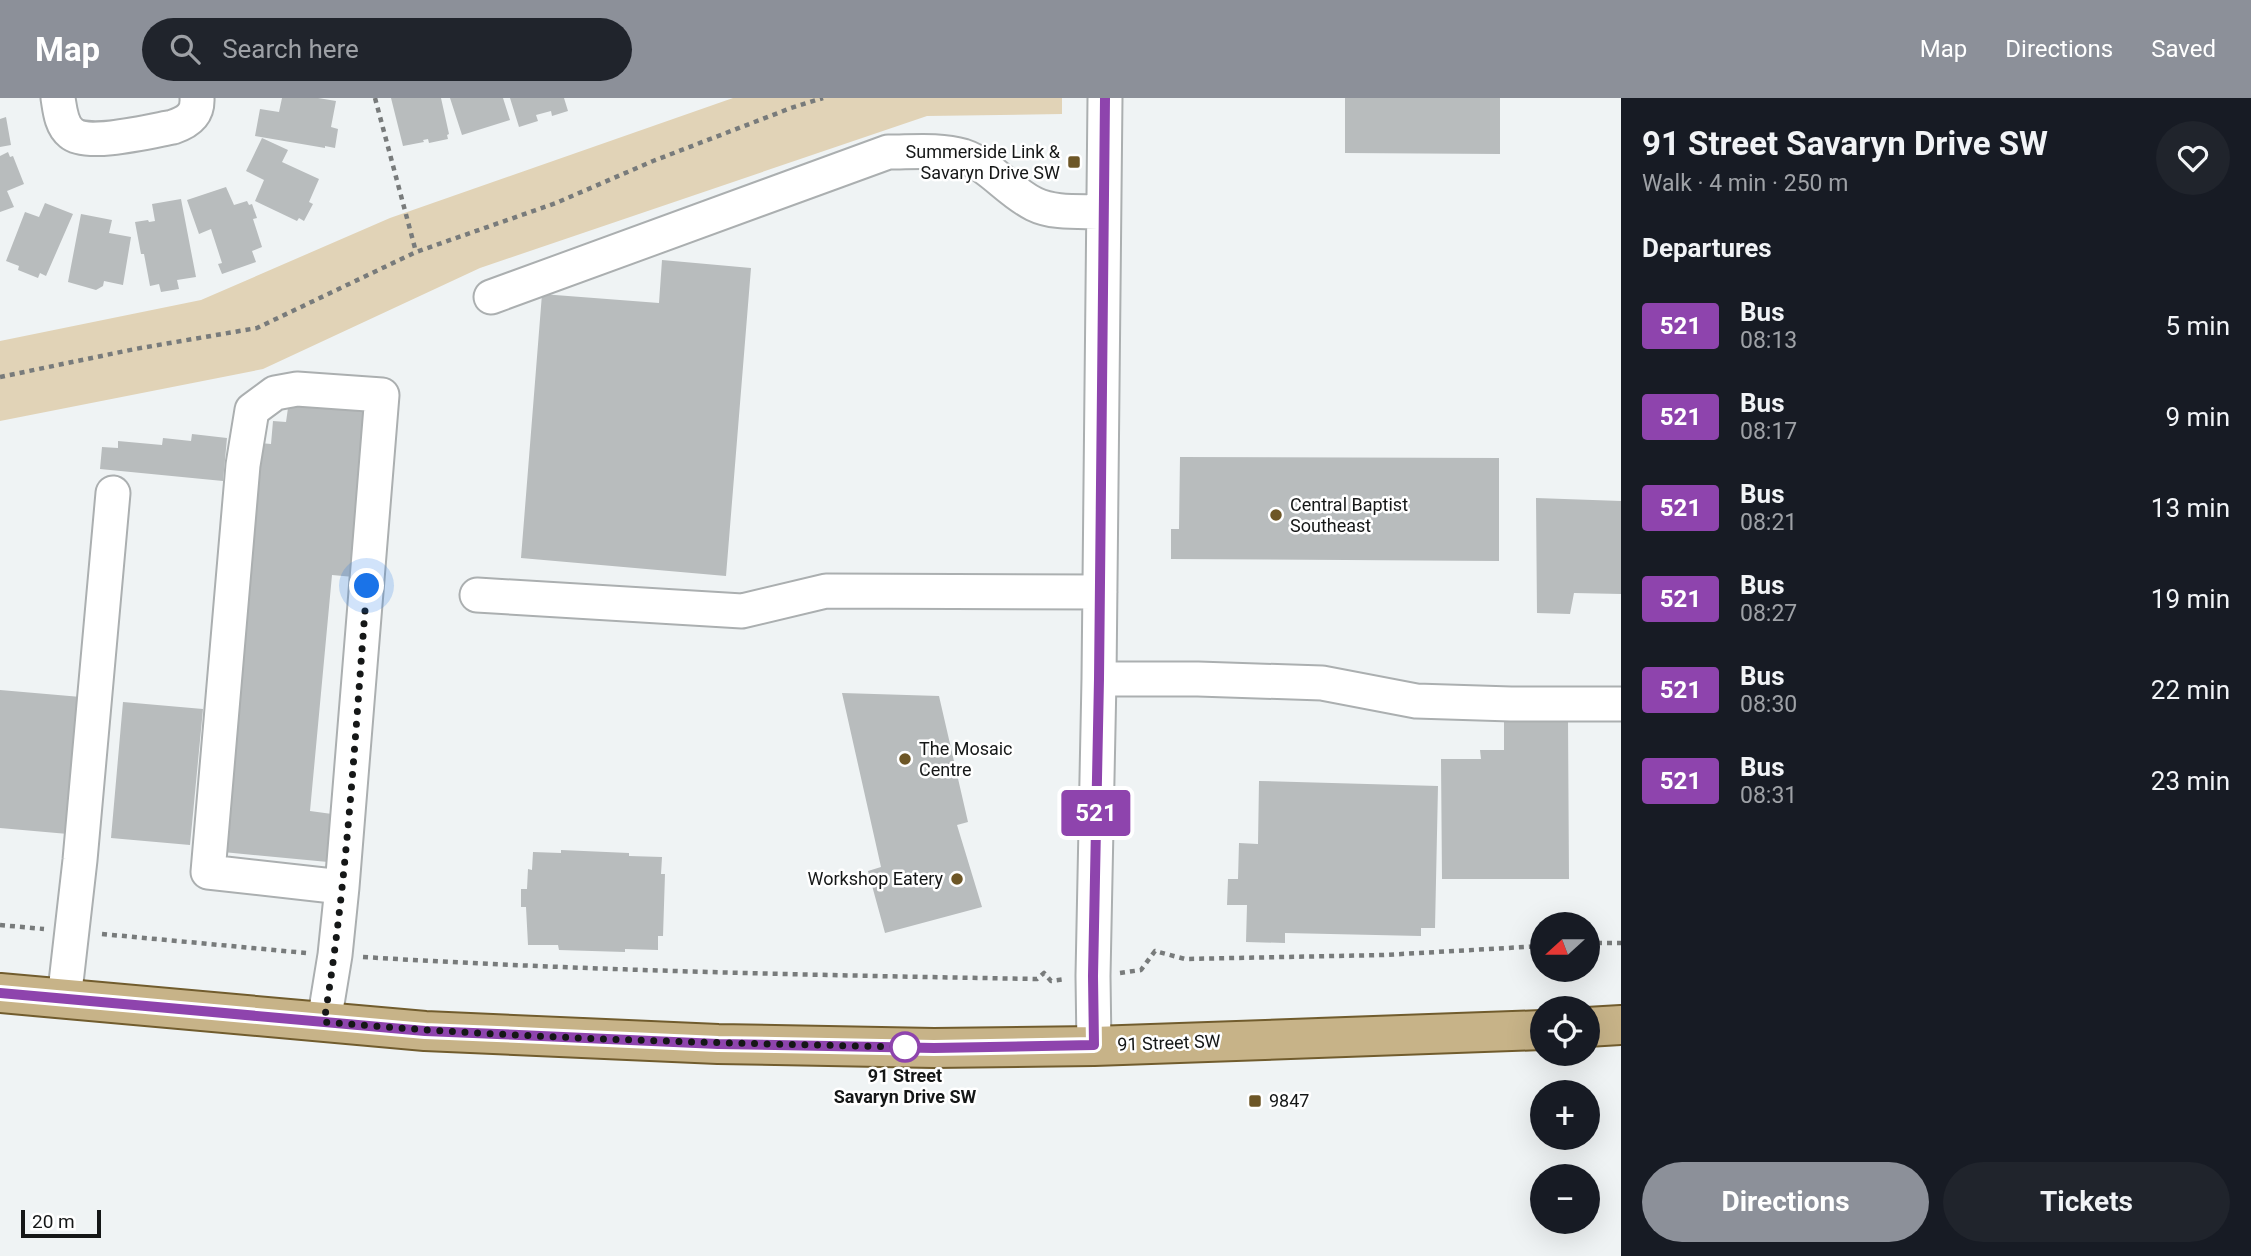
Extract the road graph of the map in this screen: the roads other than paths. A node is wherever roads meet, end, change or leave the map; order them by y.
1 (58, 98) edge
2 (197, 98) edge
3 (1105, 98) edge
4 (1103, 212) junction
5 (491, 298) dead end
6 (113, 493) dead end
7 (1100, 592) junction
8 (477, 595) dead end
9 (1099, 679) junction
10 (1621, 704) edge
11 (342, 887) junction
12 (0, 993) edge
13 (64, 1000) junction
14 (324, 1022) junction
15 (1621, 1026) edge
16 (1600, 1027) edge
17 (1530, 1030) edge
18 (1094, 1045) junction

1 - 2 street
3 - 4 street
4 - 5 street
4 - 7 street
6 - 13 street
7 - 8 street
7 - 9 street
9 - 10 street
9 - 18 street
11 - 11 street
11 - 14 street
12 - 13 main road, 91 Street SW
13 - 14 main road, 91 Street SW
14 - 18 main road, 91 Street SW
15 - 16 main road
17 - 18 main road, 91 Street SW

